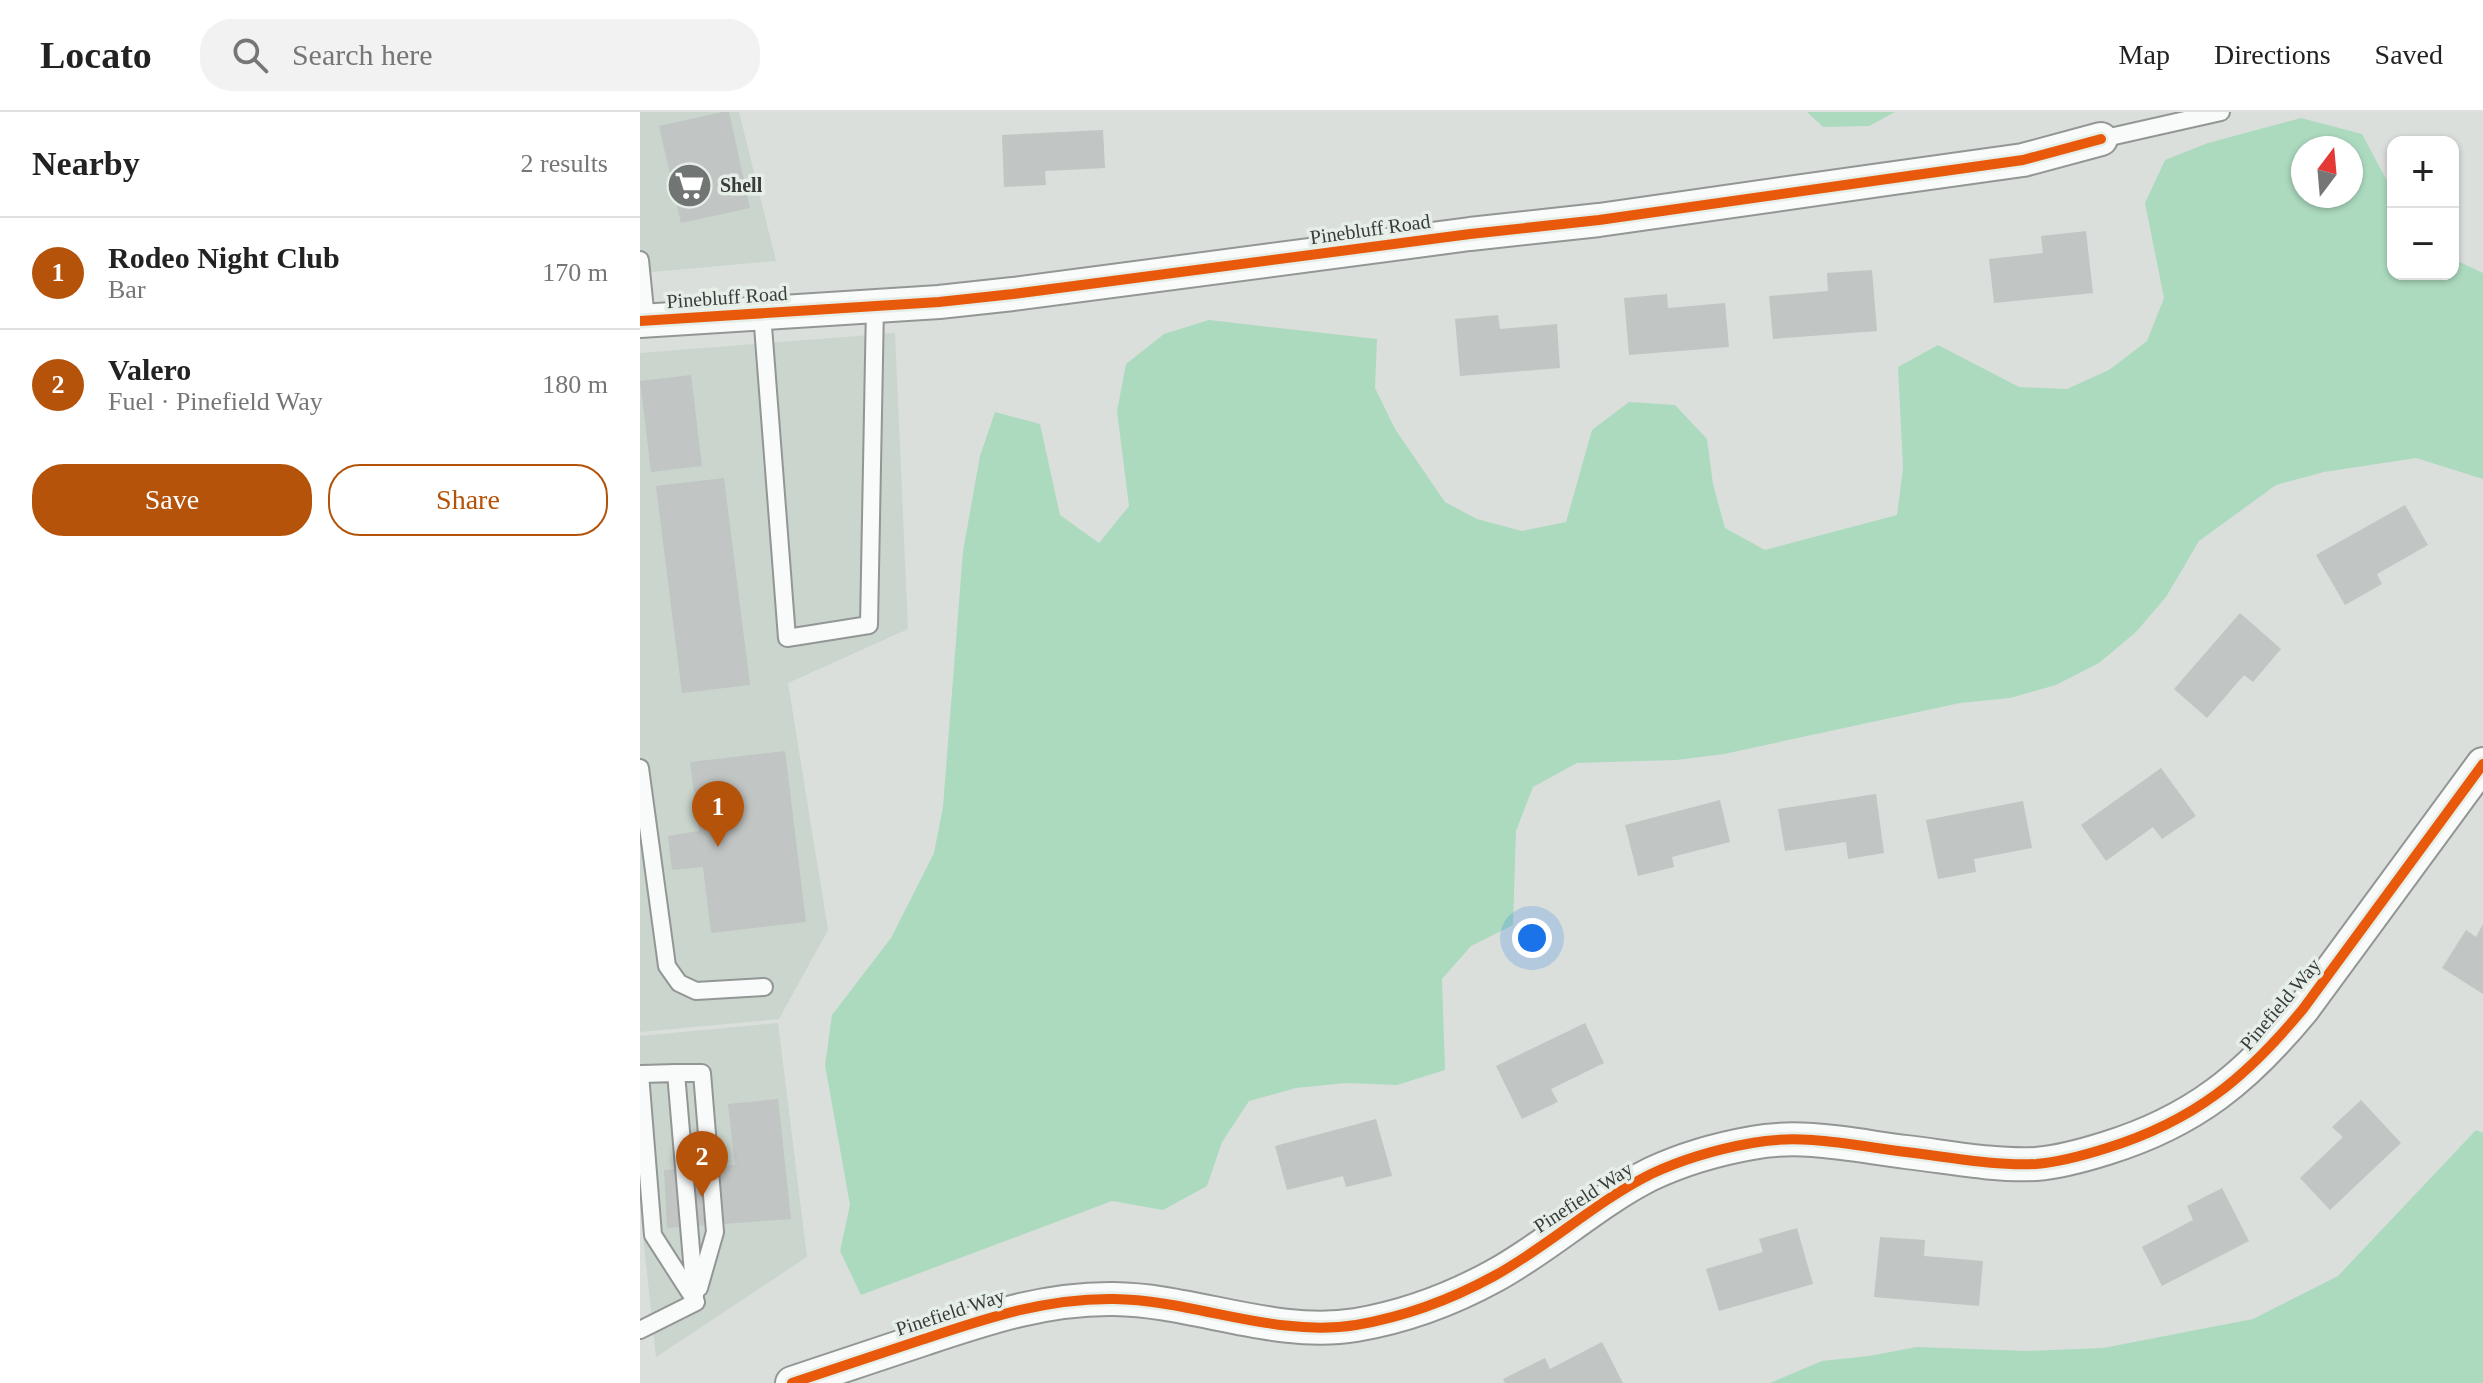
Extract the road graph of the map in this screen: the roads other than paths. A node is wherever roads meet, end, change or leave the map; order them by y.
1 (2221, 112) edge
2 (2101, 139) joint
3 (640, 260) edge
4 (875, 306) junction
5 (762, 313) junction
6 (643, 320) edge
7 (2483, 764) edge
8 (640, 768) edge
9 (764, 987) dead end
10 (676, 1073) junction
11 (641, 1074) edge
12 (696, 1302) junction
13 (640, 1330) edge
14 (792, 1383) edge

1 - 2 lane
2 - 4 street, Pinebluff Road
3 - 6 lane
4 - 5 street, Pinebluff Road
4 - 5 lane
5 - 6 street, Pinebluff Road
7 - 14 street, Pinefield Way
8 - 9 lane
10 - 11 lane
10 - 12 lane
10 - 12 lane
11 - 12 lane
12 - 13 lane

